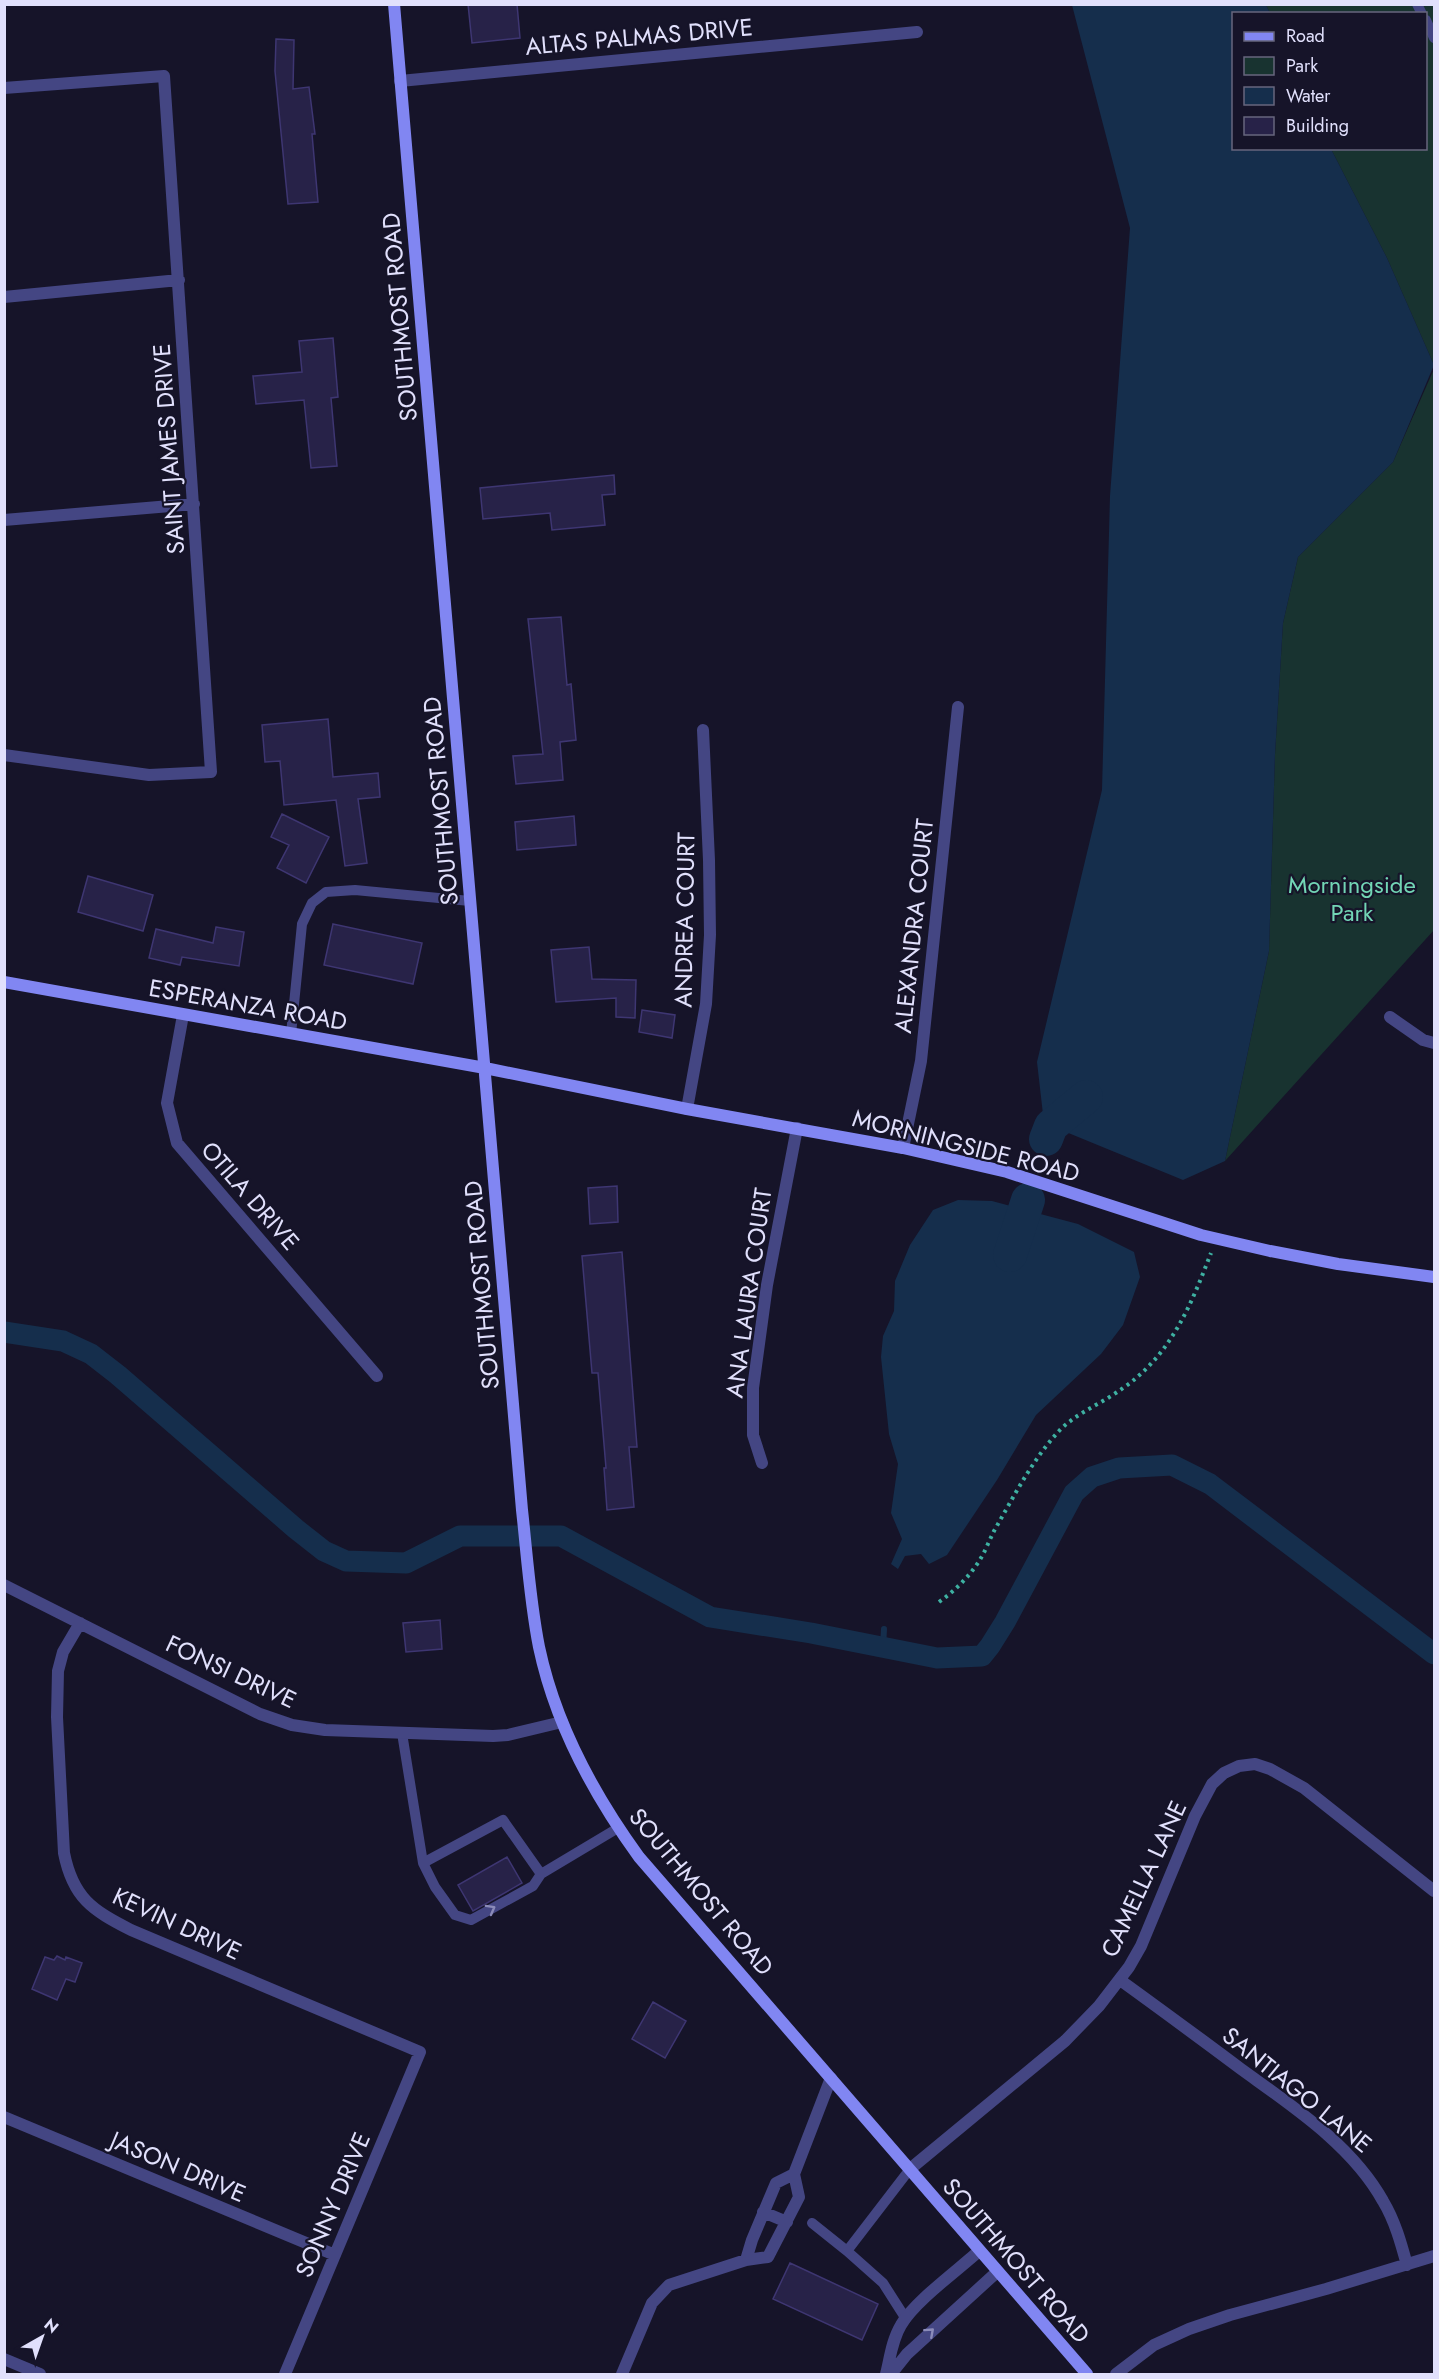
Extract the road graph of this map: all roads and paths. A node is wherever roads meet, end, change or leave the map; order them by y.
1 (394, 4) edge
2 (1427, 24) edge
3 (917, 32) dead end
4 (1434, 38) edge
5 (400, 81) junction
6 (4, 88) edge
7 (179, 280) junction
8 (4, 297) edge
9 (194, 504) junction
10 (4, 520) edge
11 (958, 707) dead end
12 (703, 730) dead end
13 (4, 755) edge
14 (470, 901) junction
15 (4, 982) edge
16 (183, 1015) junction
17 (1390, 1017) dead end
18 (291, 1034) junction
19 (1434, 1043) edge
20 (485, 1068) junction
21 (687, 1109) junction
22 (797, 1128) junction
23 (903, 1148) junction
24 (1217, 1239) junction
25 (1434, 1277) edge
26 (377, 1376) dead end
27 (762, 1463) dead end
28 (4, 1585) edge
29 (939, 1602) dead end
30 (80, 1623) junction
31 (562, 1722) junction
32 (402, 1733) junction
33 (618, 1828) junction
34 (423, 1863) junction
35 (541, 1874) junction
36 (1434, 1890) edge
37 (1120, 1980) junction
38 (420, 2052) joint
39 (831, 2078) junction
40 (4, 2117) edge
41 (909, 2169) junction
42 (794, 2174) junction
43 (764, 2212) junction
44 (788, 2222) junction
45 (812, 2223) dead end
46 (847, 2251) junction
47 (979, 2251) junction
48 (334, 2255) junction
49 (1434, 2256) edge
50 (746, 2260) junction
51 (1407, 2265) junction
52 (997, 2272) junction
53 (906, 2319) junction
54 (4, 2360) edge
55 (40, 2374) edge
56 (285, 2374) edge
57 (622, 2374) edge
58 (888, 2374) edge
59 (1087, 2374) edge
60 (1116, 2374) edge

1 - 5 main road, SOUTHMOST ROAD
2 - 4 lane
3 - 5 street, ALTAS PALMAS DRIVE
5 - 14 main road, SOUTHMOST ROAD
6 - 7 street, SAINT JAMES DRIVE
7 - 8 street
7 - 9 street, SAINT JAMES DRIVE
9 - 10 street
9 - 13 street, SAINT JAMES DRIVE
11 - 23 street, ALEXANDRA COURT
12 - 21 street, ANDREA COURT
14 - 18 lane
14 - 20 main road, SOUTHMOST ROAD
15 - 16 main road, ESPERANZA ROAD
16 - 18 main road, ESPERANZA ROAD
16 - 26 street, OTILA DRIVE
17 - 19 street
18 - 20 main road, ESPERANZA ROAD
20 - 21 main road, MORNINGSIDE ROAD
20 - 31 main road, SOUTHMOST ROAD
21 - 22 main road, MORNINGSIDE ROAD
22 - 23 main road, MORNINGSIDE ROAD
22 - 27 street, ANA LAURA COURT
23 - 24 main road, MORNINGSIDE ROAD
24 - 25 main road, MORNINGSIDE ROAD
24 - 29 path
28 - 30 street, FONSI DRIVE
30 - 32 street, FONSI DRIVE
30 - 38 street, KEVIN DRIVE
31 - 32 street, FONSI DRIVE
31 - 33 main road, SOUTHMOST ROAD
32 - 34 lane
33 - 35 lane
33 - 39 main road, SOUTHMOST ROAD
34 - 35 lane
34 -> 35 lane
36 - 37 street, CAMELLA LANE
37 - 41 street, CAMELLA LANE
37 - 51 street, SANTIAGO LANE
38 - 48 street, SONNY DRIVE
39 - 41 main road, SOUTHMOST ROAD
39 - 42 street
40 - 48 street, JASON DRIVE
41 - 46 lane
41 - 47 main road, SOUTHMOST ROAD
42 - 43 street
42 - 44 street
43 - 44 street
43 - 50 street
44 - 50 street
45 - 46 lane
46 - 53 lane
47 - 52 main road, SOUTHMOST ROAD
47 - 53 street
48 - 56 street, SONNY DRIVE
49 - 51 street
50 - 57 street
51 - 60 street
58 -> 52 street
52 - 59 main road, SOUTHMOST ROAD
53 - 58 street
54 - 55 street

